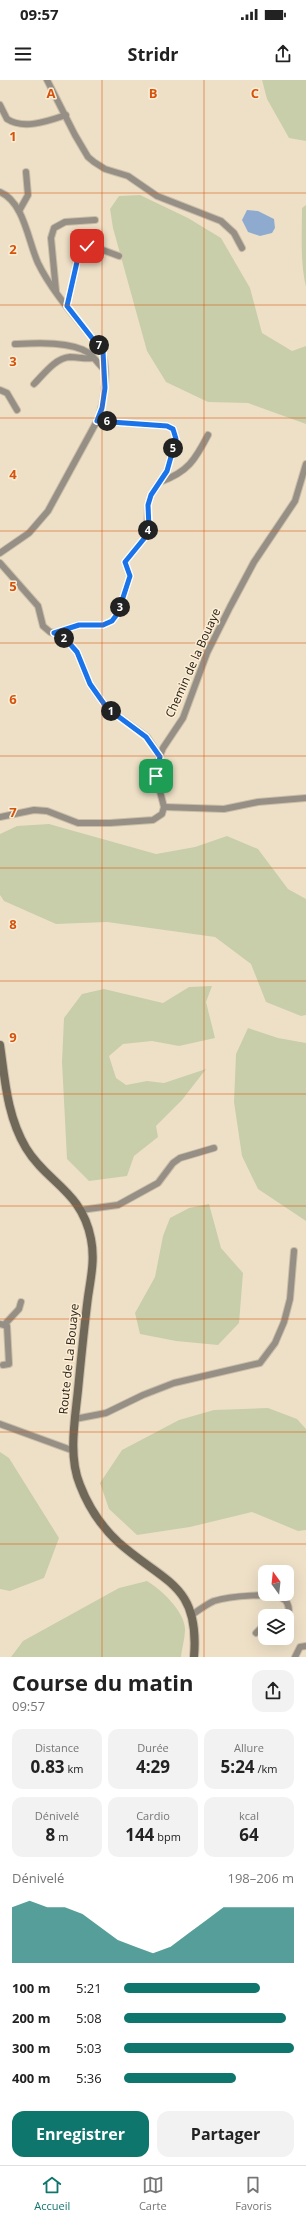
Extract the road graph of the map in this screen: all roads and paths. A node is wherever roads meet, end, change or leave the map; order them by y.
1 (47, 80) edge
2 (0, 105) edge
3 (66, 115) junction
4 (26, 172) dead end
5 (0, 192) edge
6 (19, 211) junction
7 (95, 220) dead end
8 (242, 248) dead end
9 (119, 256) dead end
10 (56, 291) junction
11 (67, 306) junction
12 (14, 344) dead end
13 (93, 358) junction
14 (104, 370) junction
15 (34, 384) dead end
16 (0, 390) edge
17 (17, 410) dead end
18 (97, 421) junction
19 (208, 435) dead end
20 (306, 464) edge
21 (160, 482) junction
22 (0, 552) edge
23 (0, 563) edge
24 (54, 633) junction
25 (160, 757) junction
26 (306, 798) edge
27 (164, 807) junction
28 (0, 817) edge
29 (0, 1045) edge
30 (214, 1148) dead end
31 (81, 1210) junction
32 (294, 1252) dead end
33 (21, 1302) dead end
34 (3, 1324) edge
35 (3, 1365) dead end
36 (75, 1418) junction
37 (0, 1424) edge
38 (74, 1451) junction
39 (289, 1609) edge
40 (192, 1614) junction
41 (306, 1646) edge
42 (194, 1657) edge
43 (295, 1657) edge

1 - 3 street
2 - 3 street
3 - 8 street
4 - 6 street
5 - 6 street
6 - 10 street
7 - 10 street
9 - 11 street
10 - 11 street
11 - 14 street
12 - 13 street
13 - 14 street
13 - 15 street
14 - 18 street
16 - 17 street
18 - 21 street
18 - 22 street
19 - 21 street
20 - 25 street, Chemin de la Bouaye
21 - 24 street
23 - 24 street
24 - 25 street
25 - 27 street, Chemin de la Bouaye
26 - 27 street
27 - 28 street
29 - 31 main road, Route de La Bouaye
30 - 31 street
31 - 36 main road, Route de La Bouaye
32 - 36 street
33 - 34 street
34 - 35 street
36 - 38 main road, Route de La Bouaye
37 - 38 street
38 - 40 main road, Route de La Bouaye
39 - 40 street
40 - 42 main road, Route de La Bouaye
41 - 43 street

